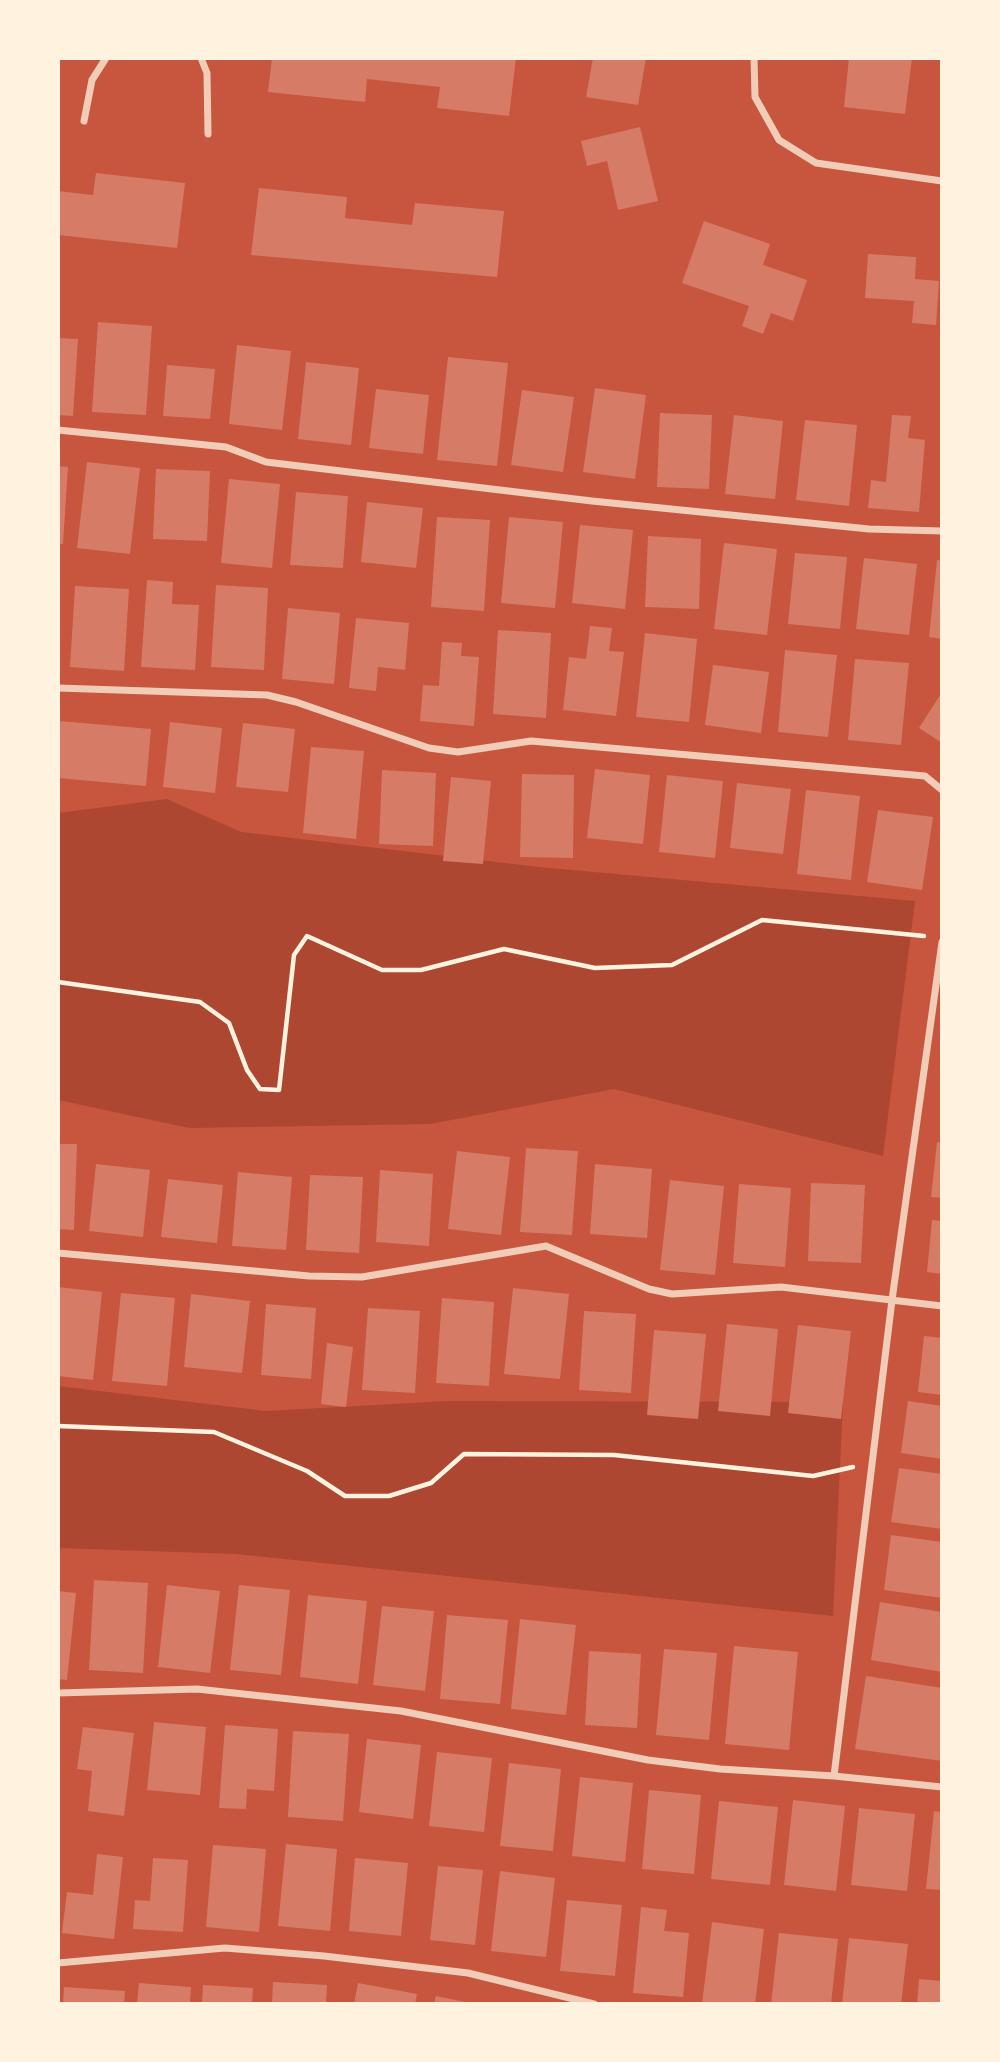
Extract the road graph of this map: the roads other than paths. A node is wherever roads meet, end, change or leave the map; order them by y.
1 (106, 58) edge
2 (201, 58) edge
3 (754, 58) edge
4 (84, 121) dead end
5 (208, 134) dead end
6 (942, 181) edge
7 (58, 430) edge
8 (942, 531) edge
9 (58, 688) edge
10 (942, 790) edge
11 (942, 942) edge
12 (58, 1253) edge
13 (892, 1300) junction
14 (942, 1307) edge
15 (58, 1693) edge
16 (834, 1776) junction
17 (942, 1787) edge
18 (58, 1963) edge
19 (594, 2004) edge

1 - 4 street
2 - 5 street
3 - 6 street
7 - 8 street
9 - 10 street
11 - 13 street
12 - 13 street
13 - 14 street
13 - 16 street
15 - 16 street
16 - 17 street
18 - 19 street

